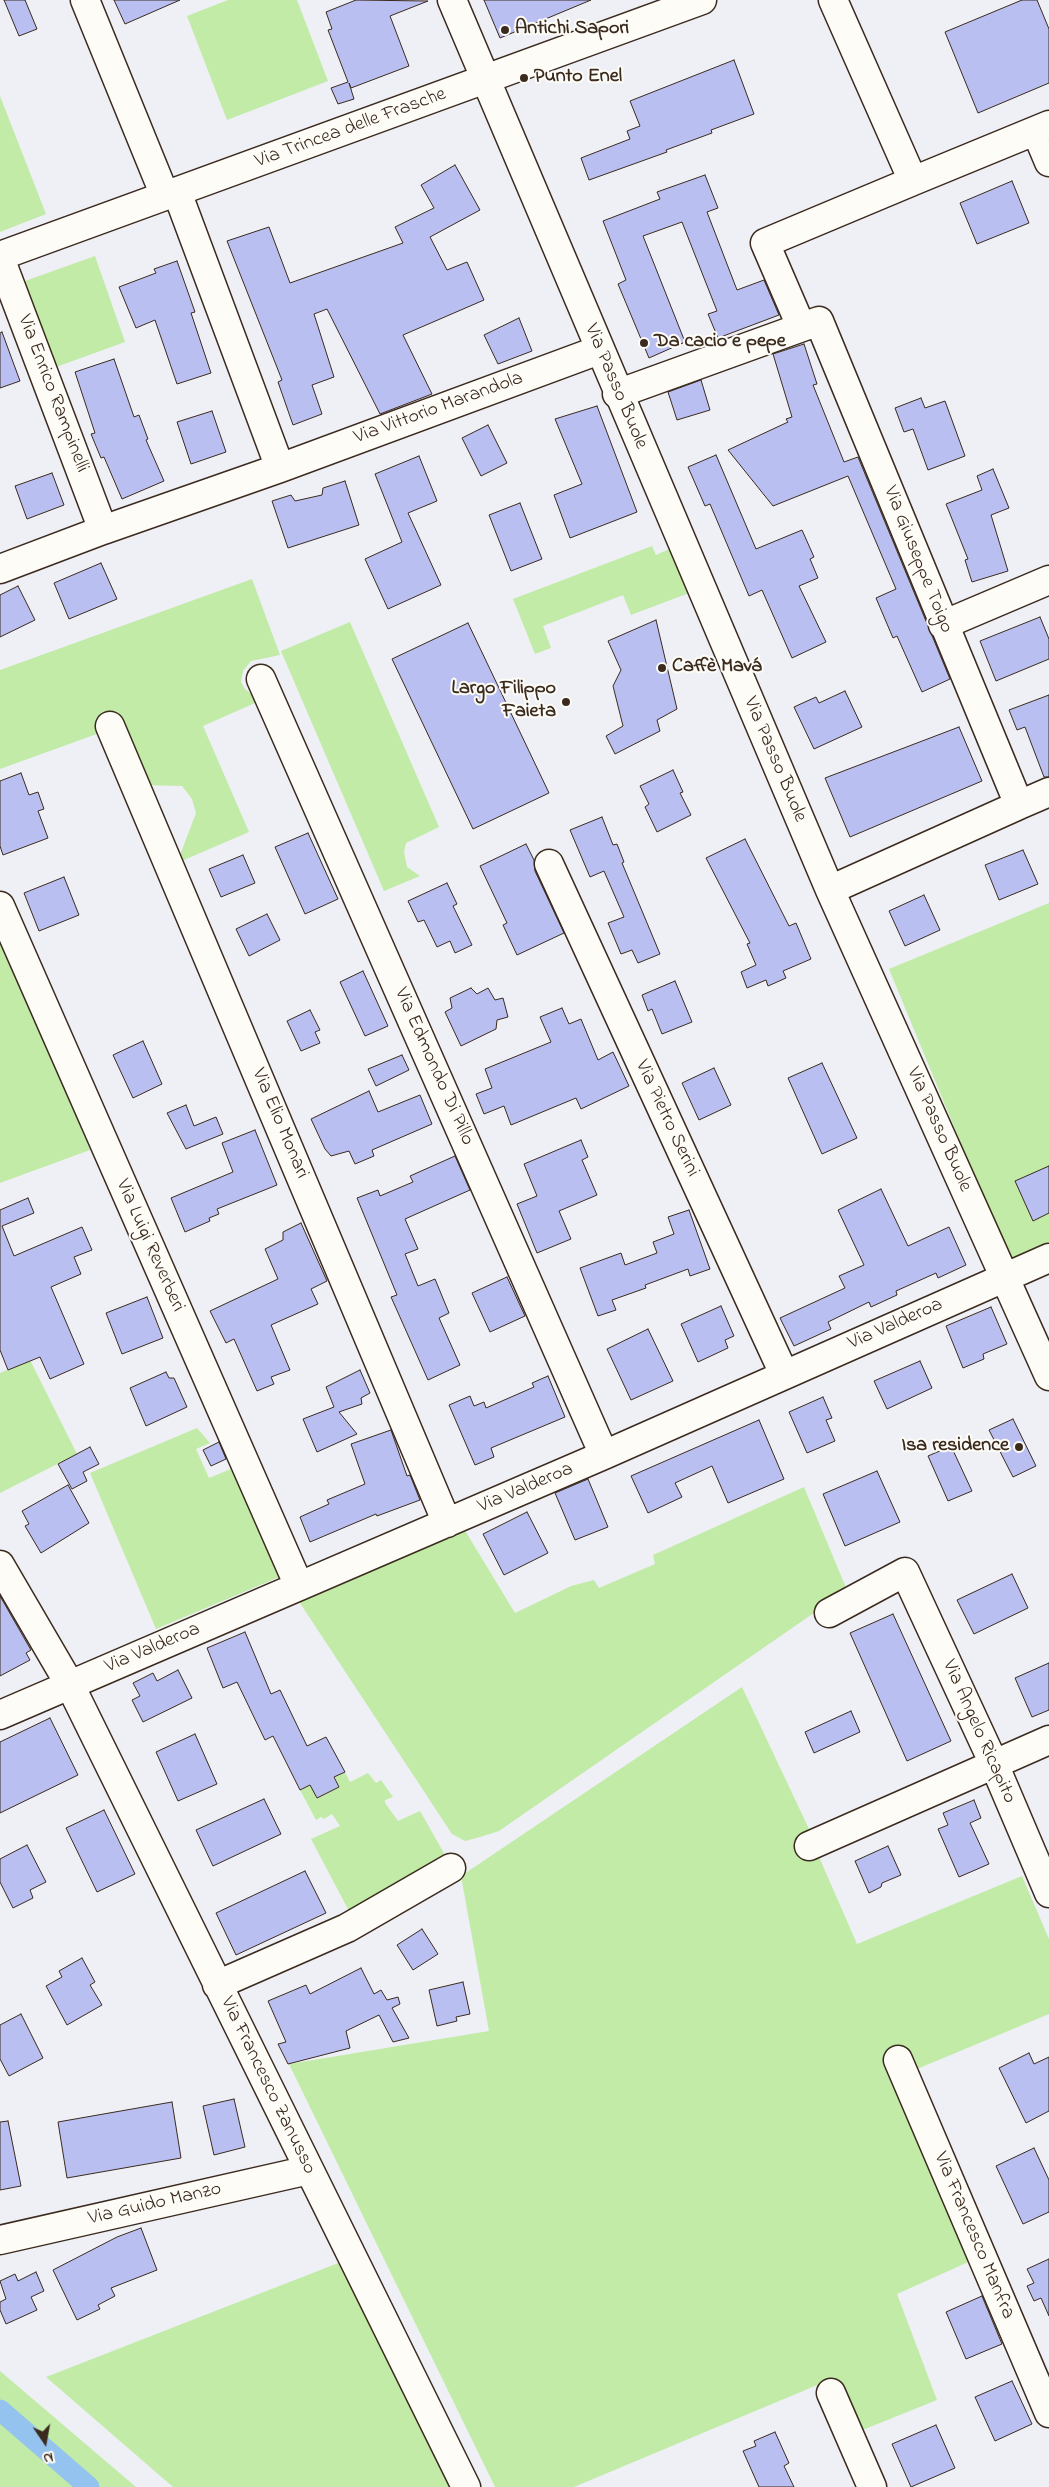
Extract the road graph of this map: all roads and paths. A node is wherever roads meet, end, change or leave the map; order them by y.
1 (85, 0) edge
2 (452, 0) edge
3 (833, 0) edge
4 (684, 3) edge
5 (487, 79) junction
6 (1043, 128) edge
7 (1049, 162) edge
8 (914, 181) junction
9 (171, 194) junction
10 (0, 257) edge
11 (797, 317) dead end
12 (599, 350) junction
13 (617, 394) junction
14 (280, 468) junction
15 (103, 530) junction
16 (0, 569) edge
17 (1049, 580) edge
18 (943, 625) junction
19 (261, 679) dead end
20 (110, 726) dead end
21 (1049, 792) edge
22 (1019, 805) junction
23 (549, 864) dead end
24 (830, 890) junction
25 (0, 906) edge
26 (1049, 1258) edge
27 (1005, 1277) junction
28 (784, 1374) junction
29 (1049, 1376) edge
30 (604, 1456) junction
31 (447, 1523) junction
32 (0, 1565) edge
33 (299, 1586) junction
34 (829, 1613) dead end
35 (70, 1685) junction
36 (0, 1715) edge
37 (1049, 1740) edge
38 (994, 1764) junction
39 (809, 1846) dead end
40 (451, 1868) dead end
41 (1049, 1893) edge
42 (217, 1985) junction
43 (898, 2060) dead end
44 (310, 2170) junction
45 (0, 2240) edge
46 (831, 2393) dead end
47 (1049, 2413) edge
48 (466, 2487) edge
49 (872, 2487) edge

1 - 9 street
2 - 5 street, Via Passo Buole
3 - 8 street
4 - 5 street, Via Trincea delle Frasche
5 - 9 street, Via Trincea delle Frasche
5 - 12 street, Via Passo Buole
6 - 7 street
6 - 8 street
8 - 11 street
9 - 10 street, Via Trincea delle Frasche
9 - 14 street
10 - 15 street, Via Enrico Rampinelli
12 - 13 street, Via Passo Buole
12 - 14 street, Via Vittorio Marandola
13 - 18 street, Via Giuseppe Toigo
13 - 24 street, Via Passo Buole
14 - 15 street, Via Vittorio Marandola
15 - 16 street, Via Vittorio Marandola
17 - 18 street
18 - 22 street, Via Giuseppe Toigo
19 - 30 street, Via Edmondo Di Pillo
20 - 31 street, Via Elio Monari
21 - 22 street
22 - 24 street
23 - 28 street, Via Pietro Serini
24 - 27 street, Via Passo Buole
25 - 33 street, Via Luigi Reverberi
26 - 27 street, Via Valderoa
27 - 28 street, Via Valderoa
27 - 29 street, Via Passo Buole
28 - 30 street, Via Valderoa
30 - 31 street, Via Valderoa
31 - 33 street, Via Valderoa
32 - 35 street, Via Francesco Zanusso
33 - 35 street, Via Valderoa
34 - 38 street, Via Angelo Ricapito
35 - 36 street, Via Valderoa
35 - 42 street, Via Francesco Zanusso
37 - 38 street
38 - 39 street
38 - 41 street, Via Angelo Ricapito
40 - 42 street
42 - 44 street, Via Francesco Zanusso
43 - 47 street, Via Francesco Manfra
44 - 45 street, Via Guido Manzo
44 - 48 street, Via Francesco Zanusso
46 - 49 street

